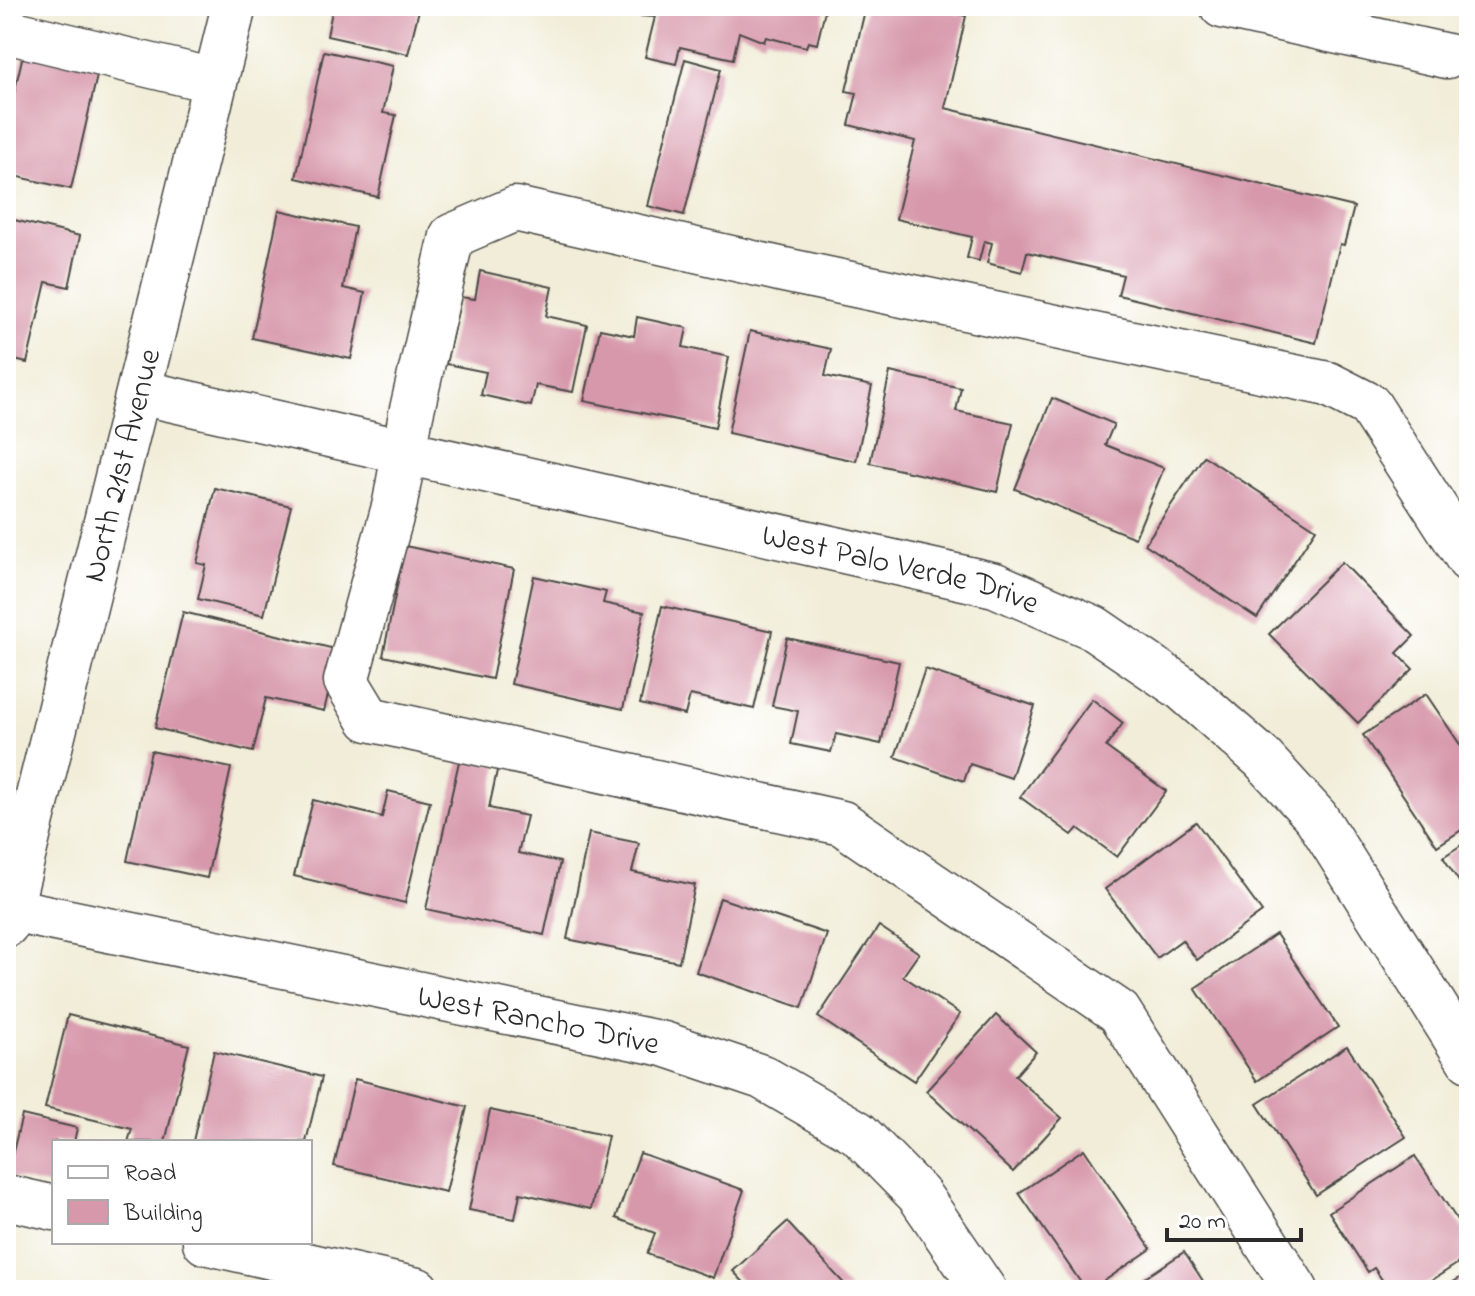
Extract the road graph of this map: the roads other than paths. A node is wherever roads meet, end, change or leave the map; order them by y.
1 (234, 6) edge
2 (1222, 6) edge
3 (1357, 21) edge
4 (6, 31) edge
5 (1447, 56) dead end
6 (215, 81) junction
7 (139, 392) junction
8 (404, 453) junction
9 (1469, 560) edge
10 (7, 915) edge
11 (1469, 1060) edge
12 (6, 1197) edge
13 (52, 1208) edge
14 (214, 1244) edge
15 (417, 1290) edge
16 (984, 1290) edge
17 (1296, 1290) edge

1 - 6 street, North 21st Avenue
2 - 3 street
3 - 5 street
4 - 6 street
6 - 7 street, North 21st Avenue
7 - 8 street, West Palo Verde Drive
7 - 10 street, North 21st Avenue
8 - 9 street
8 - 11 street, West Palo Verde Drive
8 - 17 street
10 - 16 street, West Rancho Drive
12 - 13 street
14 - 15 street

